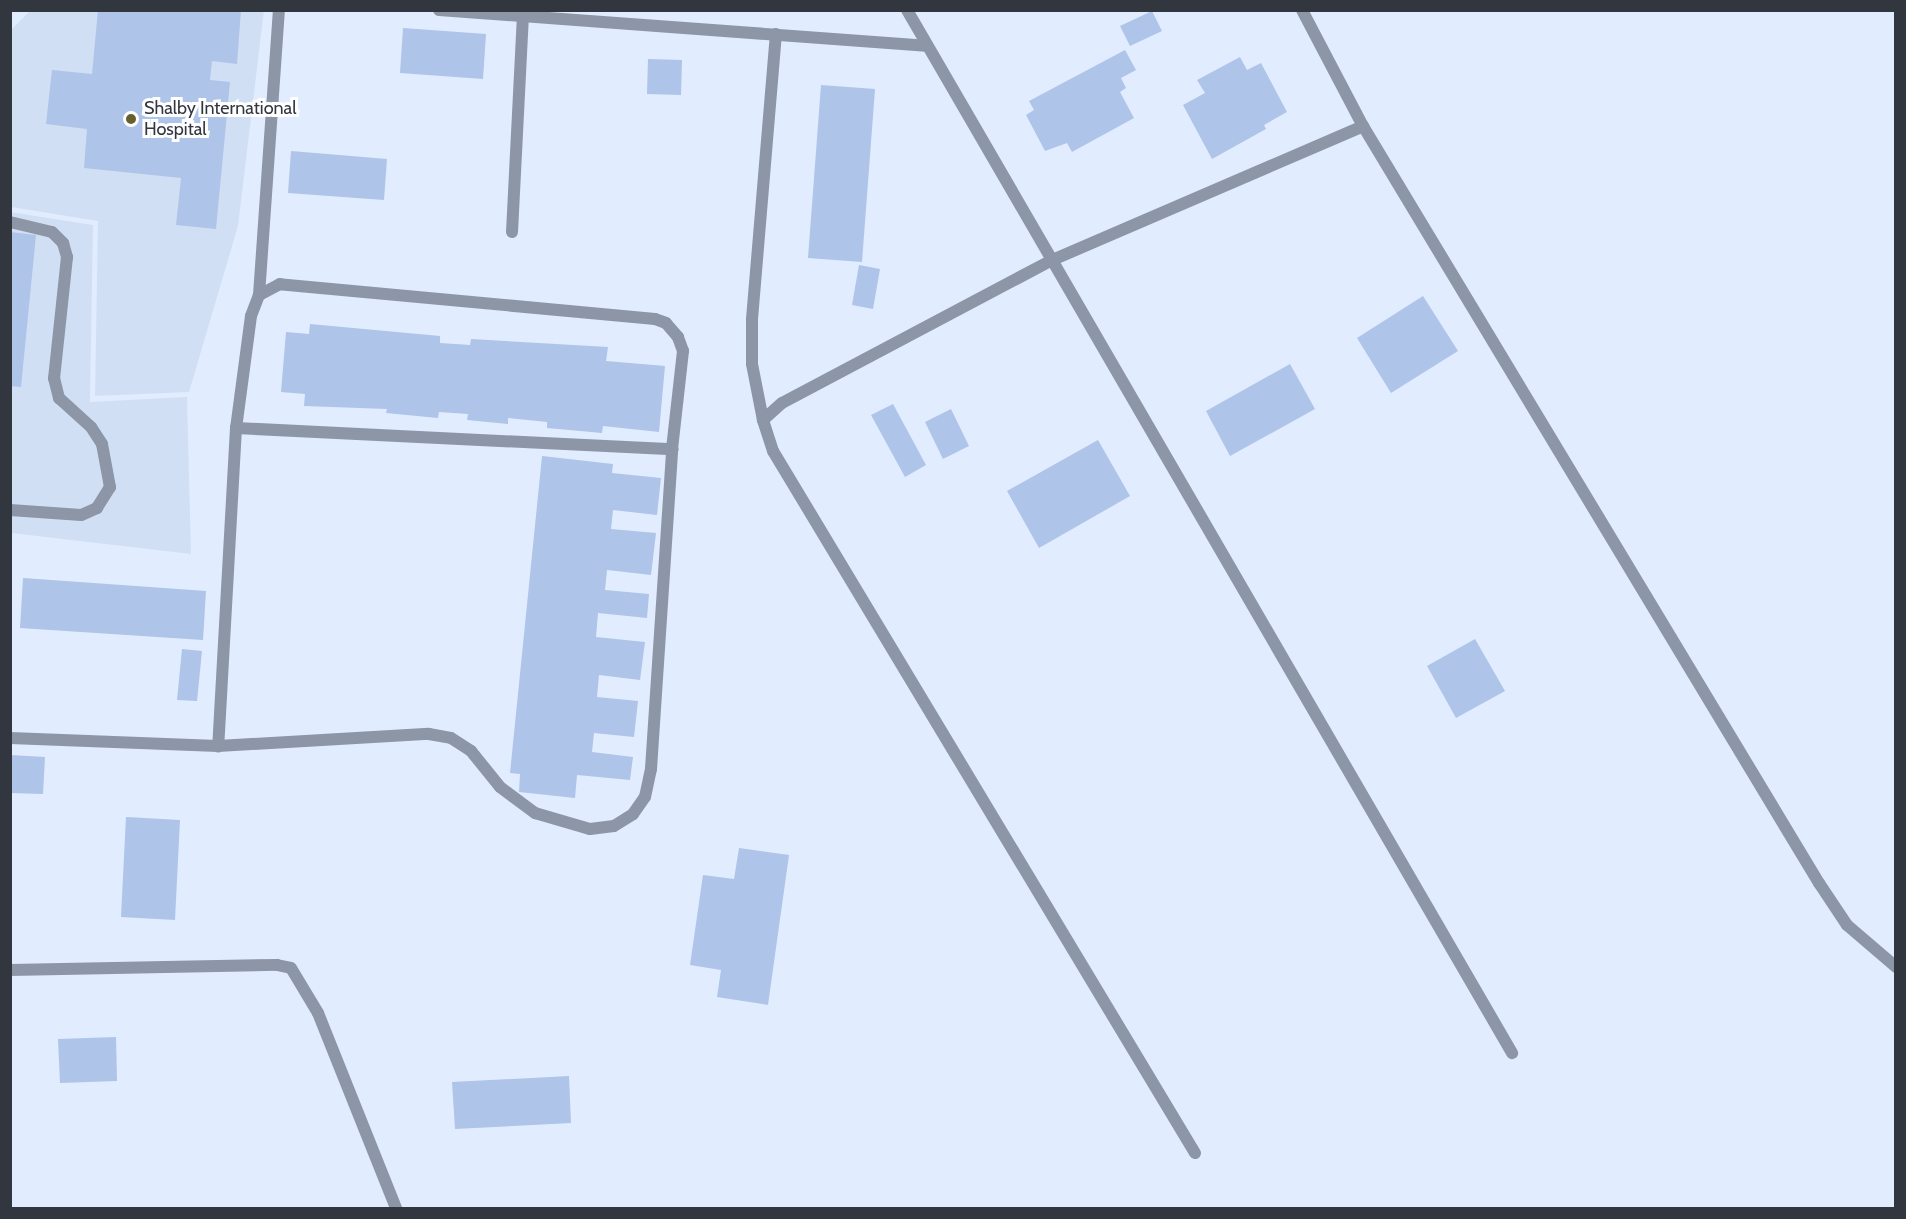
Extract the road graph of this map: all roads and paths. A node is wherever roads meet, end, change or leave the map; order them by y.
1 (279, 10) edge
2 (439, 10) edge
3 (614, 10) edge
4 (907, 10) edge
5 (1302, 10) edge
6 (523, 17) junction
7 (620, 23) junction
8 (776, 34) junction
9 (926, 46) junction
10 (1363, 126) junction
11 (10, 222) edge
12 (512, 232) dead end
13 (1050, 261) junction
14 (259, 295) junction
15 (763, 420) junction
16 (236, 428) junction
17 (672, 449) junction
18 (10, 510) edge
19 (10, 738) edge
20 (218, 746) junction
21 (1896, 967) edge
22 (10, 970) edge
23 (1512, 1053) dead end
24 (1195, 1153) dead end
25 (396, 1209) edge

1 - 14 street
2 - 6 street
3 - 7 street
4 - 9 street
5 - 10 street
6 - 7 street
6 - 12 street
7 - 8 street
8 - 9 street
8 - 15 street
9 - 13 street
10 - 13 street
10 - 21 street
11 - 18 street
13 - 15 street
13 - 23 street
14 - 16 street
14 - 17 street
15 - 24 street
16 - 17 street
16 - 20 street
17 - 20 street
19 - 20 street
22 - 25 street

